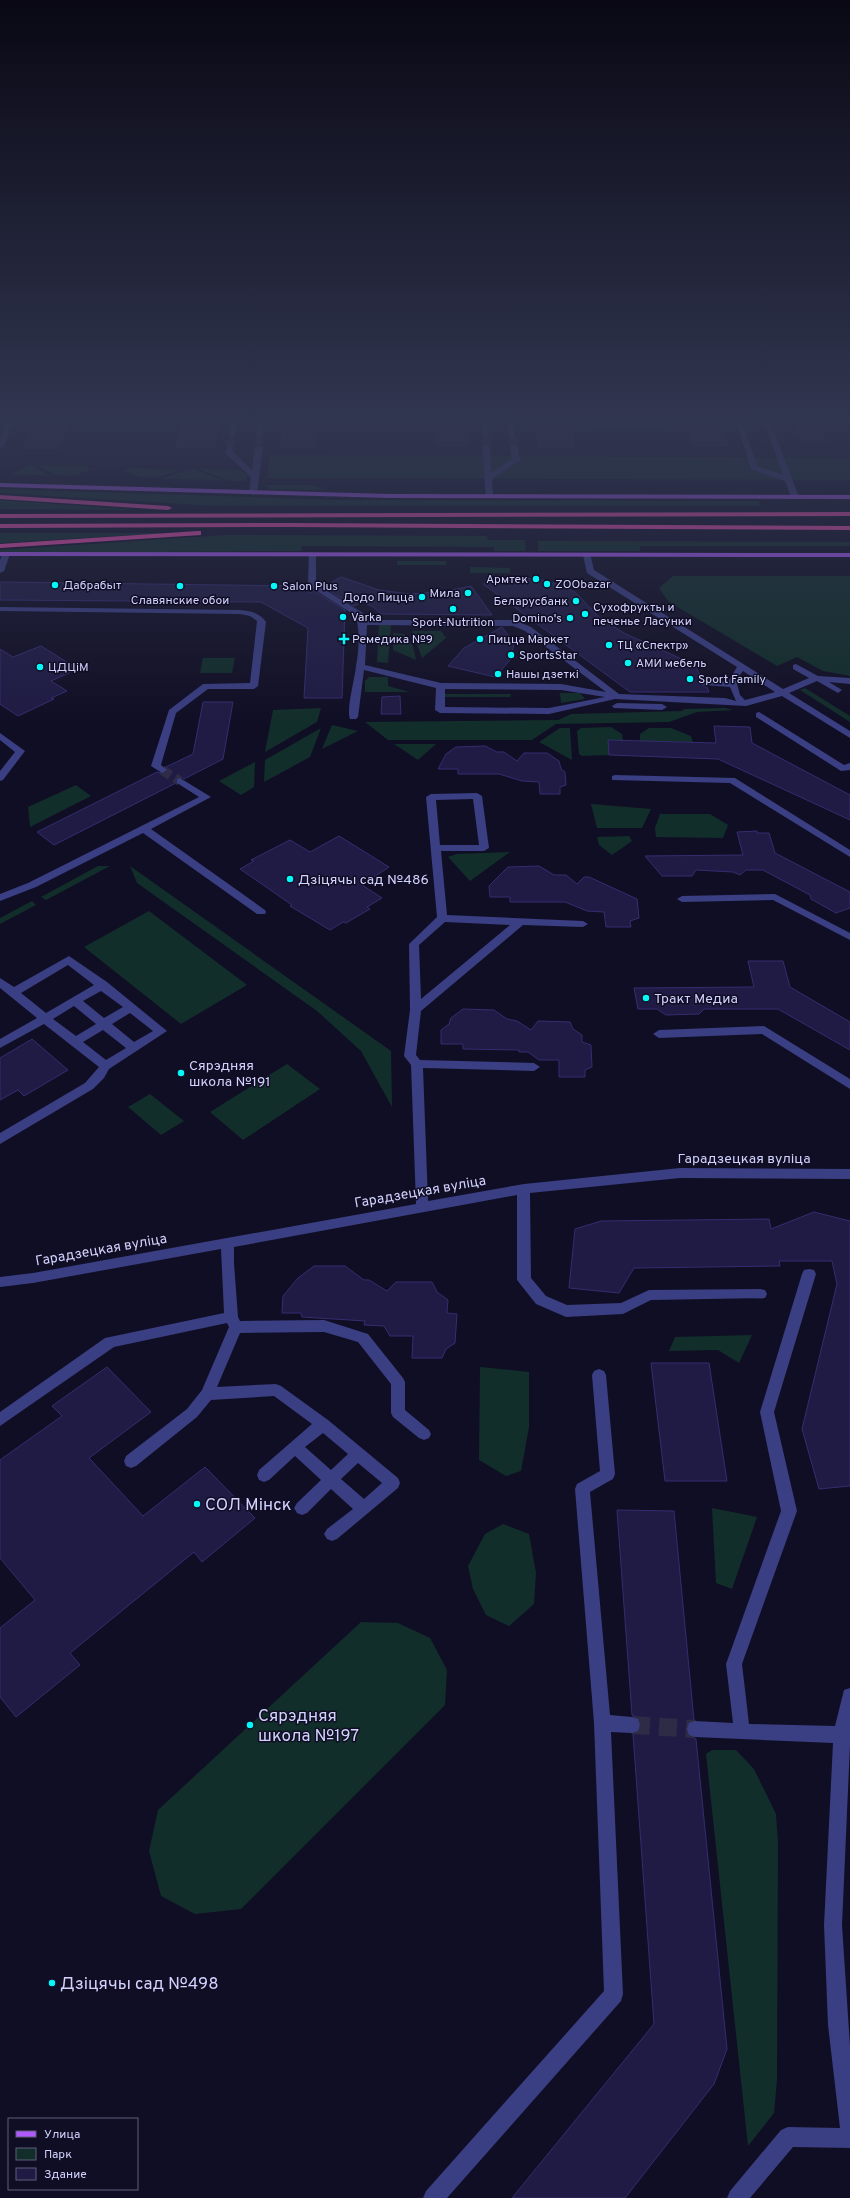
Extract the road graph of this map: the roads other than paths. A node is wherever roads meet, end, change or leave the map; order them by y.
1 (288, 525) junction
2 (0, 526) edge
3 (850, 528) edge
4 (0, 546) edge
5 (3, 554) edge
6 (312, 554) junction
7 (587, 555) junction
8 (850, 555) edge
9 (0, 571) edge
10 (0, 609) edge
11 (363, 622) junction
12 (742, 666) junction
13 (361, 667) junction
14 (796, 667) dead end
15 (816, 678) junction
16 (850, 681) edge
17 (704, 682) dead end
18 (733, 685) junction
19 (441, 686) junction
20 (838, 690) dead end
21 (783, 692) junction
22 (617, 702) junction
23 (742, 703) junction
24 (759, 715) dead end
25 (353, 717) dead end
26 (850, 735) edge
27 (0, 736) edge
28 (850, 766) edge
29 (162, 770) dead end
30 (0, 778) edge
31 (615, 778) dead end
32 (180, 781) tunnel mouth
33 (145, 829) junction
34 (436, 848) junction
35 (850, 854) edge
36 (0, 898) edge
37 (682, 899) dead end
38 (261, 912) dead end
39 (442, 918) junction
40 (520, 922) junction
41 (583, 924) dead end
42 (850, 937) edge
43 (0, 982) edge
44 (103, 985) junction
45 (14, 992) junction
46 (75, 1000) junction
47 (131, 1007) junction
48 (416, 1010) junction
49 (46, 1018) junction
50 (104, 1024) junction
51 (659, 1034) dead end
52 (75, 1042) junction
53 (0, 1044) edge
54 (134, 1048) junction
55 (417, 1064) junction
56 (105, 1066) junction
57 (534, 1067) dead end
58 (850, 1085) edge
59 (0, 1139) edge
60 (850, 1174) edge
61 (524, 1189) junction
62 (422, 1206) junction
63 (228, 1243) junction
64 (808, 1274) dead end
65 (0, 1282) edge
66 (760, 1294) dead end
67 (234, 1322) junction
68 (599, 1374) dead end
69 (207, 1394) junction
70 (0, 1420) edge
71 (323, 1424) junction
72 (424, 1434) dead end
73 (295, 1447) junction
74 (358, 1453) junction
75 (131, 1461) dead end
76 (264, 1475) dead end
77 (331, 1480) junction
78 (302, 1508) dead end
79 (364, 1509) junction
80 (332, 1534) dead end
81 (850, 1696) edge
82 (602, 1723) junction
83 (632, 1725) tunnel mouth
84 (695, 1729) tunnel mouth
85 (742, 1732) junction
86 (842, 1735) junction
87 (844, 2026) edge
88 (850, 2130) edge
89 (850, 2138) edge
90 (433, 2198) edge
91 (737, 2198) edge

1 - 2 highway
1 - 3 highway
1 - 4 highway
5 - 6 main road
5 - 9 street
6 - 7 main road
6 - 11 street
7 - 8 main road
7 - 12 street
10 - 29 street
11 - 13 street
11 - 22 street
12 - 18 street
12 - 21 street
13 - 19 street
13 - 25 street
14 - 15 street
15 - 16 street
15 - 20 street
15 - 21 street
17 - 18 street
18 - 23 street
19 - 22 street
19 - 22 street
21 - 23 street
21 - 26 street
22 - 23 street
24 - 28 street
27 - 30 street
31 - 35 street
32 - 33 street
33 - 36 street
33 - 38 street
34 - 34 street
34 - 39 street
37 - 42 street
39 - 40 street
39 - 48 street
40 - 41 street
40 - 48 street
43 - 45 street
44 - 45 street
44 - 46 street
44 - 47 street
45 - 49 street
46 - 49 street
46 - 50 street
47 - 50 street
47 - 54 street
48 - 55 street
49 - 52 street
49 - 53 street
50 - 52 street
50 - 54 street
51 - 58 street
52 - 56 street
54 - 56 street
55 - 57 street
55 - 62 street
56 - 59 street
60 - 61 street, Гарадзецкая вуліца
61 - 62 street, Гарадзецкая вуліца
61 - 66 street
62 - 63 street, Гарадзецкая вуліца
63 - 65 street, Гарадзецкая вуліца
63 - 67 street
64 - 85 street
67 - 69 street
67 - 70 street
67 - 72 street
68 - 82 street
69 - 71 street
69 - 75 street
71 - 73 street
71 - 74 street
73 - 76 street
73 - 77 street
74 - 77 street
74 - 79 street
77 - 78 street
77 - 79 street
79 - 80 street
81 - 86 street
82 - 83 street
82 - 90 street
84 - 85 street
85 - 86 street
86 - 87 street
87 - 88 street
89 - 91 street

